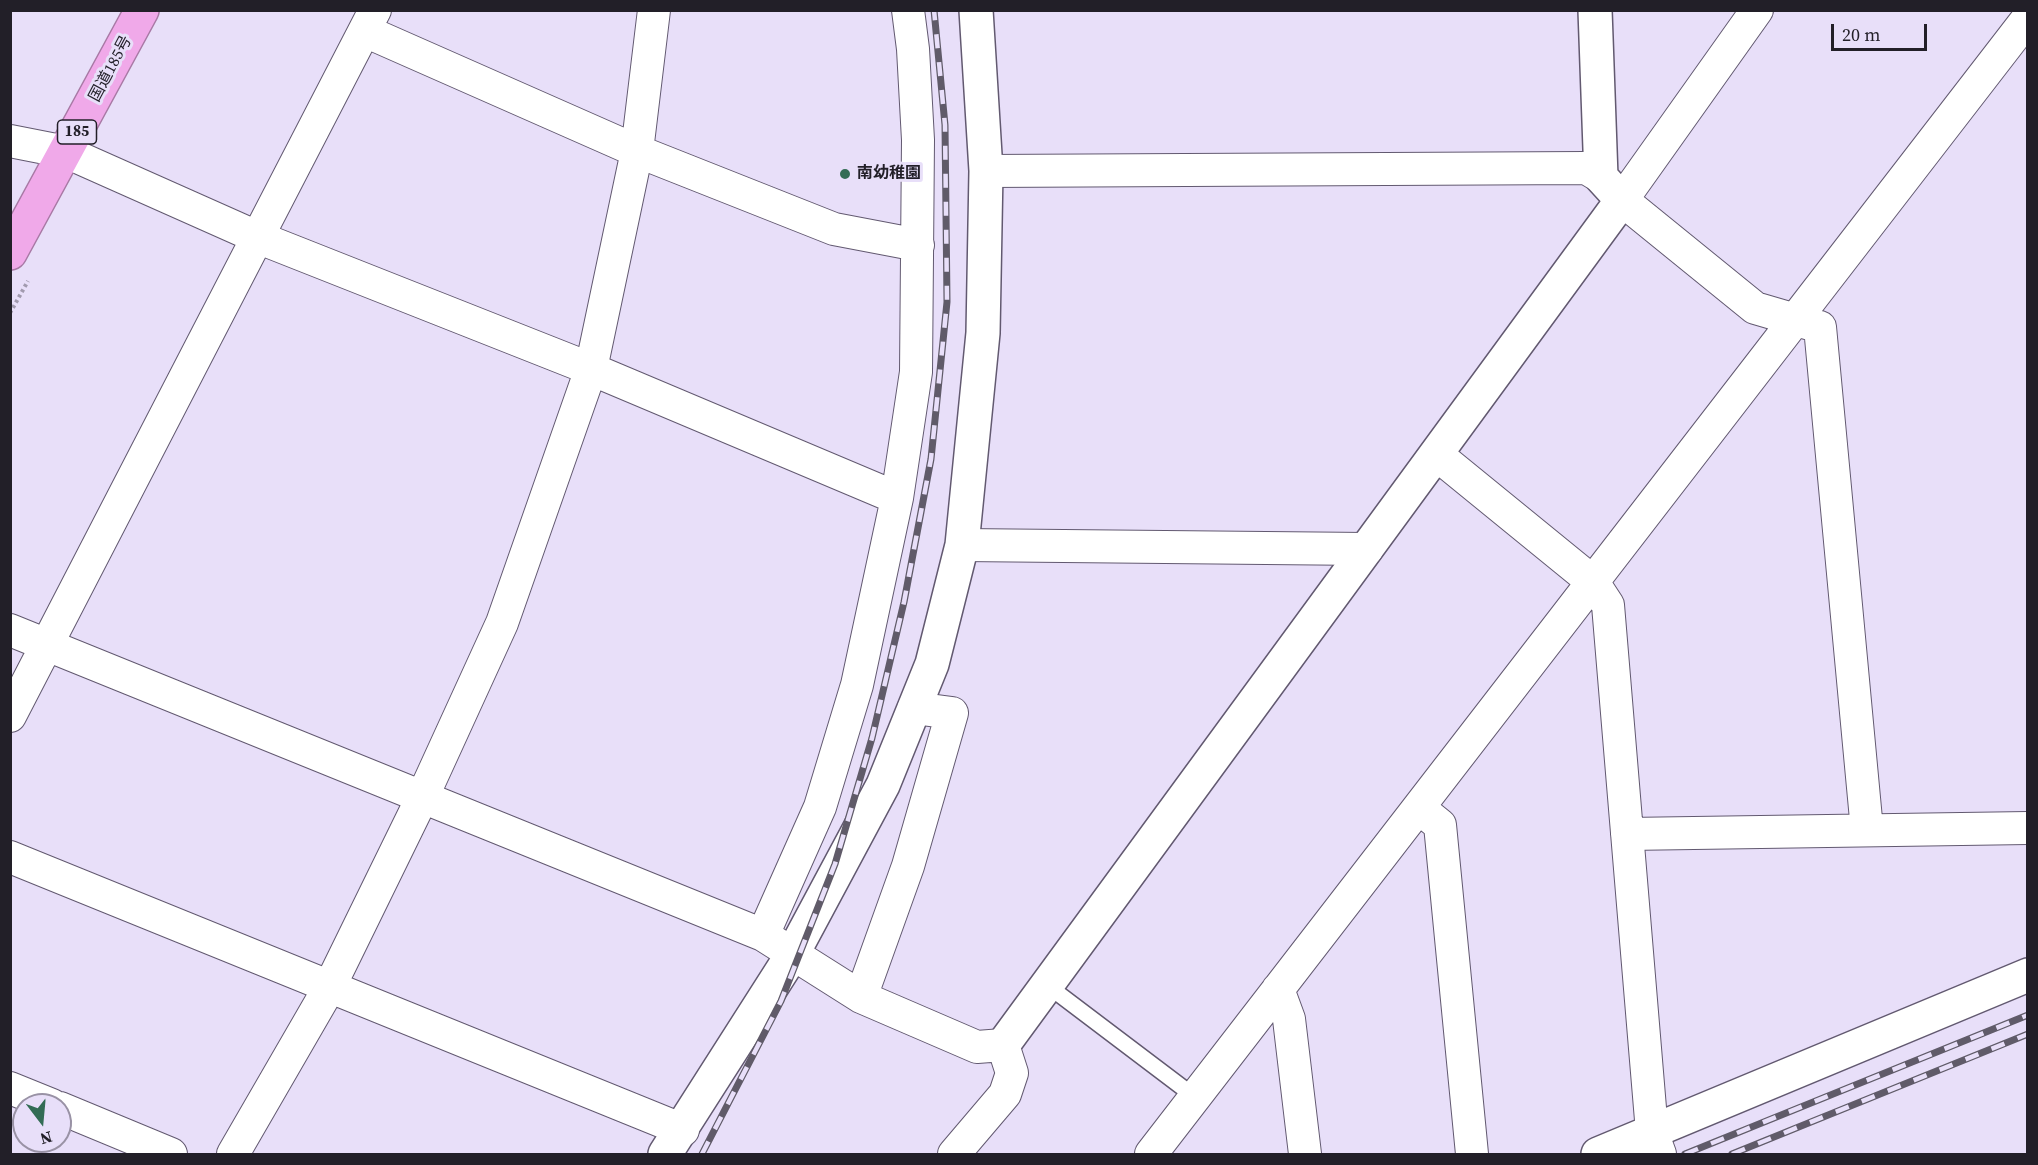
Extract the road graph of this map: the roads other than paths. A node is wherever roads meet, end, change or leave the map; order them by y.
1 (142, 10) edge
2 (654, 10) edge
3 (908, 10) edge
4 (976, 10) edge
5 (1595, 10) edge
6 (1757, 10) edge
7 (2028, 18) edge
8 (370, 21) edge
9 (10, 141) edge
10 (637, 151) junction
11 (66, 152) junction
12 (987, 171) junction
13 (1612, 189) junction
14 (257, 237) junction
15 (918, 245) junction
16 (10, 253) edge
17 (1796, 319) junction
18 (591, 369) junction
19 (1436, 454) junction
20 (897, 498) junction
21 (963, 545) junction
22 (1367, 549) junction
23 (1593, 582) junction
24 (10, 630) edge
25 (47, 646) junction
26 (914, 708) junction
27 (10, 716) edge
28 (422, 798) junction
29 (1419, 808) junction
30 (2028, 828) edge
31 (1867, 830) junction
32 (1627, 834) junction
33 (10, 857) edge
34 (763, 935) junction
35 (792, 955) junction
36 (2028, 975) edge
37 (1047, 985) junction
38 (329, 988) junction
39 (1278, 989) junction
40 (861, 997) junction
41 (1003, 1045) junction
42 (1195, 1097) junction
43 (72, 1113) edge
44 (674, 1142) edge
45 (1656, 1143) edge
46 (171, 1155) edge
47 (233, 1155) edge
48 (954, 1155) edge
49 (1151, 1155) edge
50 (1305, 1155) edge
51 (1472, 1155) edge
52 (1598, 1155) edge

1 - 11 highway, 国道185号 / 185
2 - 10 street
3 - 15 street
4 - 12 street
5 - 13 street
6 - 13 street
7 - 17 street
8 - 10 street
8 - 14 street
9 - 11 street
10 - 15 street
10 - 18 street
11 - 14 street
11 - 16 highway, 国道185号 / 185
12 - 13 street
12 - 21 street
13 - 17 street
13 - 19 street
14 - 18 street
14 - 25 street
15 - 20 street
17 - 23 street
17 - 31 street
18 - 20 street
18 - 28 street
19 - 22 street
19 - 23 street
20 - 34 street
21 - 22 street
21 - 26 street
22 - 37 street
23 - 29 street
23 - 32 street
24 - 25 street
25 - 27 street
25 - 28 street
26 - 35 street
26 - 40 street
28 - 34 street
28 - 38 street
29 - 39 street
29 - 51 street
30 - 31 street
31 - 32 street
32 - 45 street
33 - 38 street
34 - 35 street
35 - 40 street
35 - 44 street
36 - 45 street
37 - 41 street
37 - 42 lane
38 - 44 street
38 - 47 street
39 - 42 street
39 - 50 street
40 - 41 street
41 - 48 street
42 - 49 street
43 - 46 street
45 - 52 street

